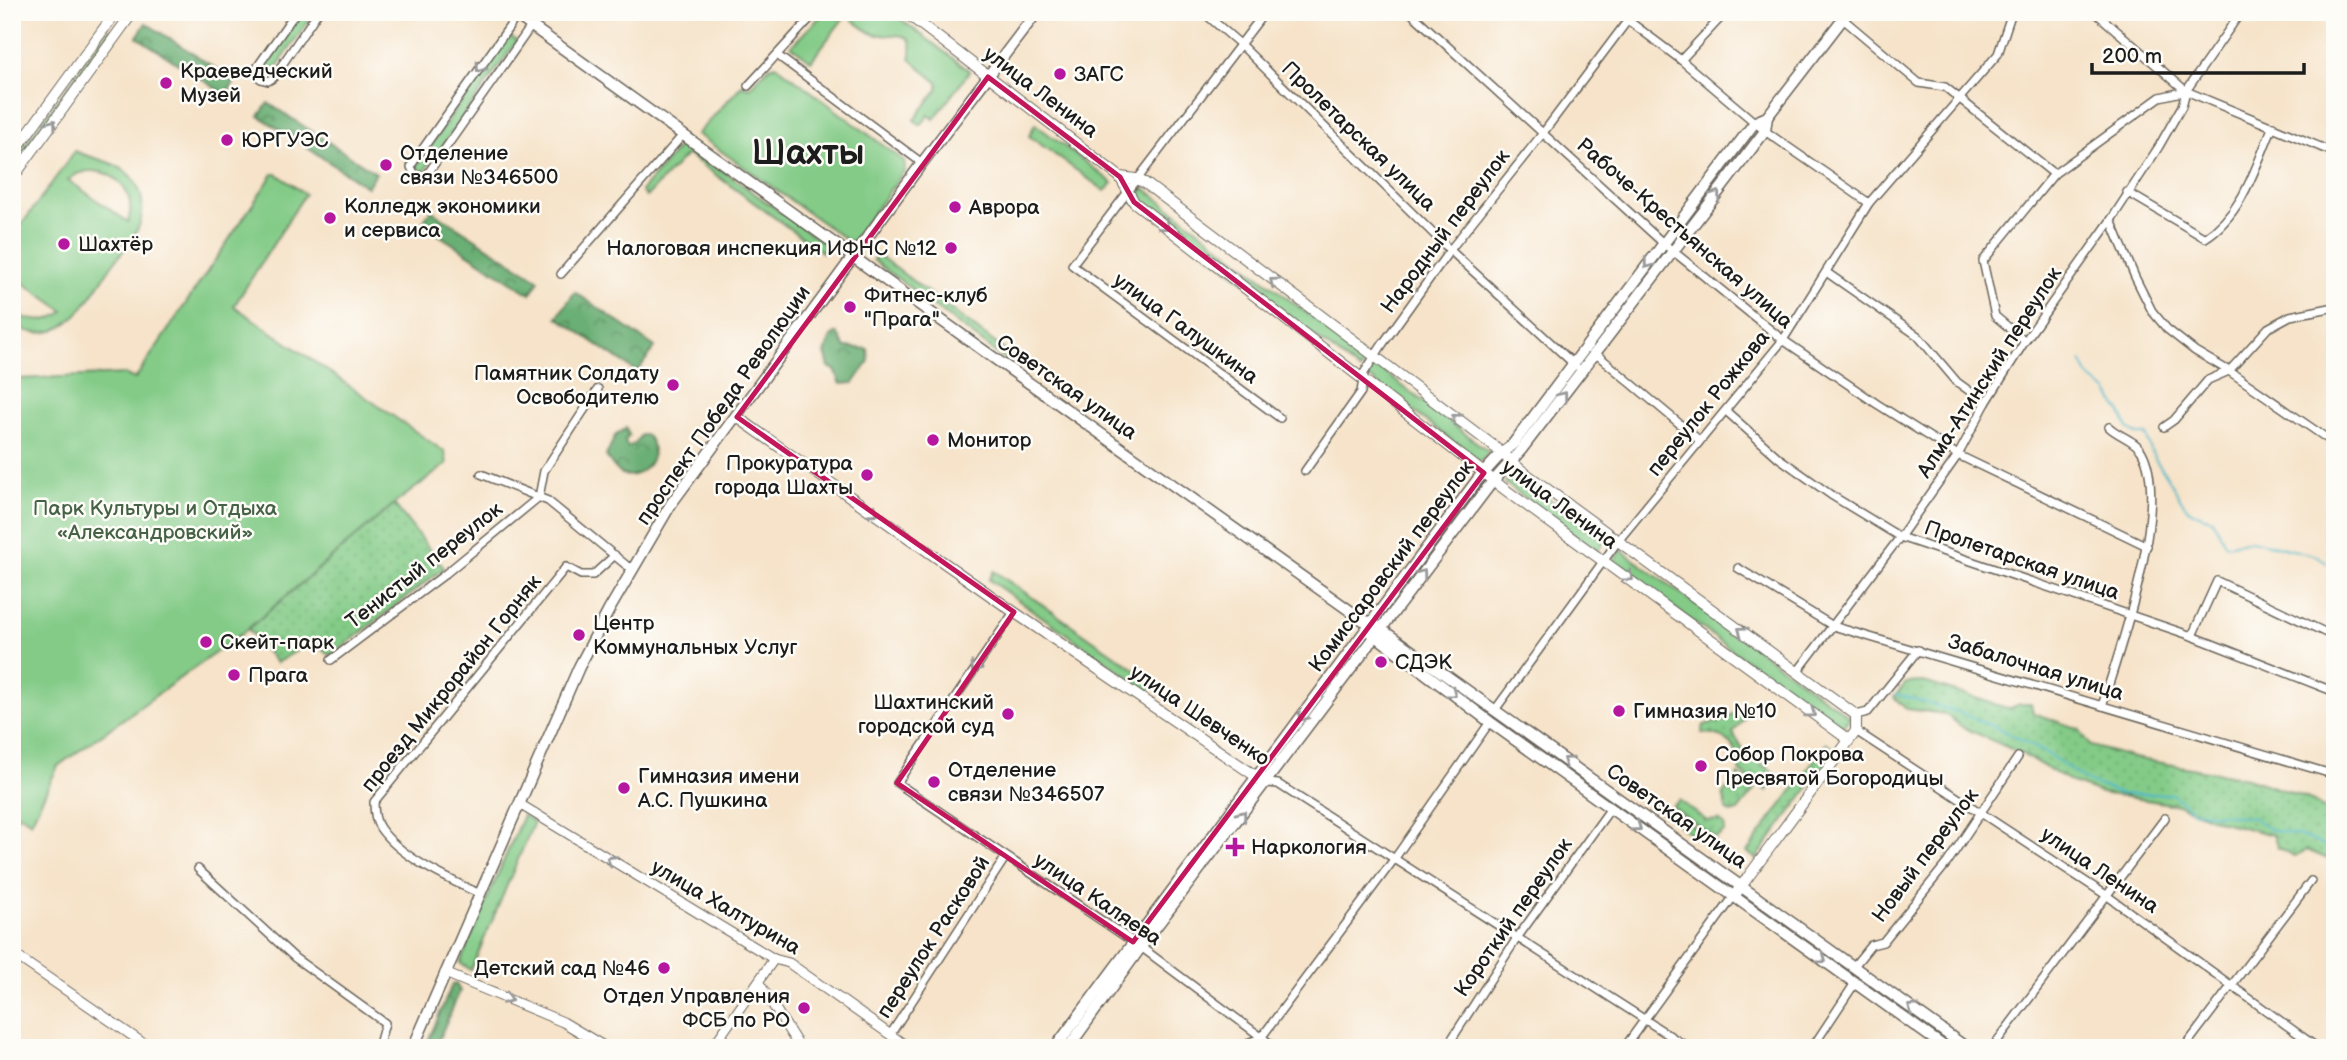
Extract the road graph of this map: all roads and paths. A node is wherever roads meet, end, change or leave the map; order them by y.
1 (116, 12) edge
2 (296, 12) edge
3 (317, 12) edge
4 (541, 12) edge
5 (816, 12) edge
6 (905, 12) edge
7 (1037, 12) edge
8 (1203, 12) edge
9 (1265, 12) edge
10 (1410, 12) edge
11 (1617, 12) edge
12 (1726, 12) edge
13 (2012, 12) edge
14 (2095, 12) edge
15 (2241, 12) edge
16 (516, 13) edge
17 (130, 16) edge
18 (1846, 16) edge
19 (1628, 20) junction
20 (531, 26) junction
21 (1240, 44) junction
22 (777, 55) junction
23 (1681, 60) junction
24 (988, 77) junction
25 (748, 86) dead end
26 (2186, 91) junction
27 (1959, 99) junction
28 (1767, 117) junction
29 (1755, 122) junction
30 (2273, 126) junction
31 (1765, 131) junction
32 (1543, 133) junction
33 (682, 136) junction
34 (2335, 153) edge
35 (12, 155) edge
36 (922, 163) junction
37 (2054, 174) junction
38 (1120, 177) junction
39 (12, 179) edge
40 (1136, 179) junction
41 (1127, 192) junction
42 (2127, 192) junction
43 (1869, 204) junction
44 (2111, 220) junction
45 (1664, 243) junction
46 (1450, 250) junction
47 (1674, 251) junction
48 (853, 256) junction
49 (1826, 272) junction
50 (561, 274) dead end
51 (2335, 307) edge
52 (1783, 340) junction
53 (2025, 341) junction
54 (1595, 354) junction
55 (1374, 357) junction
56 (1577, 368) junction
57 (2229, 370) junction
58 (1362, 380) junction
59 (598, 389) dead end
60 (1986, 403) junction
61 (1726, 411) junction
62 (737, 417) junction
63 (1280, 418) dead end
64 (2109, 427) dead end
65 (2164, 427) dead end
66 (1699, 440) junction
67 (2335, 444) edge
68 (1958, 455) junction
69 (1506, 457) junction
70 (1305, 471) dead end
71 (1484, 473) junction
72 (481, 474) dead end
73 (1494, 480) junction
74 (539, 497) junction
75 (1900, 537) junction
76 (1618, 541) junction
77 (2147, 546) junction
78 (615, 555) junction
79 (1605, 560) junction
80 (1738, 568) dead end
81 (634, 569) junction
82 (1014, 612) junction
83 (2129, 615) junction
84 (1833, 626) junction
85 (1372, 627) junction
86 (2192, 636) junction
87 (2335, 637) edge
88 (1918, 650) junction
89 (331, 660) dead end
90 (1798, 671) junction
91 (2335, 692) edge
92 (2102, 706) junction
93 (1495, 710) junction
94 (1856, 715) junction
95 (1490, 722) junction
96 (1856, 731) junction
97 (1849, 740) junction
98 (2018, 757) dead end
99 (2335, 775) edge
100 (1262, 780) junction
101 (520, 805) junction
102 (1611, 808) junction
103 (1980, 814) junction
104 (2165, 818) dead end
105 (1005, 858) junction
106 (1395, 858) junction
107 (198, 869) dead end
108 (2311, 881) dead end
109 (1743, 886) junction
110 (480, 894) junction
111 (2106, 895) junction
112 (1734, 896) junction
113 (1517, 937) junction
114 (1137, 945) junction
115 (12, 953) edge
116 (774, 959) junction
117 (1854, 966) junction
118 (445, 973) junction
119 (759, 983) junction
120 (1855, 983) junction
121 (2231, 984) junction
122 (1643, 1018) junction
123 (890, 1035) junction
124 (1262, 1038) junction
125 (150, 1048) edge
126 (378, 1048) edge
127 (413, 1048) edge
128 (607, 1048) edge
129 (712, 1048) edge
130 (800, 1048) edge
131 (909, 1048) edge
132 (1055, 1048) edge
133 (1068, 1048) edge
134 (1247, 1048) edge
135 (1276, 1048) edge
136 (1446, 1048) edge
137 (1624, 1048) edge
138 (1689, 1048) edge
139 (1812, 1048) edge
140 (1945, 1048) edge
141 (1967, 1048) edge
142 (1992, 1048) edge
143 (2184, 1048) edge
144 (2318, 1048) edge

1 - 17 street
1 - 35 main road
2 - 3 street
4 - 20 street
5 - 22 street
6 - 24 main road, улица Ленина
7 - 24 main road, проспект Победа Революции
8 - 21 street, Пролетарская улица
9 - 21 street
10 - 32 street, Рабоче-Крестьянская улица
11 - 19 street
12 - 23 street
13 - 27 street, переулок Рожкова
14 - 26 street
15 - 26 street, Алма-Атинский переулок
16 - 20 main road, Советская улица
16 -> 20 street
39 -> 17 main road
18 - 27 street
18 - 28 main road, Комиссаровский переулок
19 - 23 street
19 - 32 street, Народный переулок
20 - 33 main road, Советская улица
21 - 40 street
21 - 46 street, Пролетарская улица
22 - 25 street
22 - 36 street
23 - 29 street
24 - 36 main road, проспект Победа Революции
24 - 38 main road, улица Ленина
26 - 30 street
26 - 37 street
26 - 42 street, Алма-Атинский переулок
27 - 37 street
27 - 43 street, переулок Рожкова
28 - 29 main road, Комиссаровский переулок
28 - 31 main road, Комиссаровский переулок
29 - 31 street
29 - 45 main road, Комиссаровский переулок
30 - 34 street
30 - 42 street
31 - 43 street
47 -> 31 main road, Комиссаровский переулок
32 - 45 street, Рабоче-Крестьянская улица
32 - 46 street, Народный переулок
33 - 48 main road, Советская улица
33 - 50 street
36 - 48 main road, проспект Победа Революции
37 - 53 street
38 - 40 main road, улица Ленина
38 - 41 main road, улица Ленина
40 - 41 street
55 -> 40 main road, улица Ленина
41 -> 58 main road, улица Ленина
41 - 63 street, улица Галушкина
42 - 44 street, Алма-Атинский переулок
43 - 49 street, переулок Рожкова
44 - 53 street, Алма-Атинский переулок
44 - 57 street
45 - 47 street, Рабоче-Крестьянская улица
45 -> 56 main road, Комиссаровский переулок
46 - 55 street, Народный переулок
46 - 56 street, Пролетарская улица
47 - 52 street, Рабоче-Крестьянская улица
47 - 54 main road, Комиссаровский переулок
48 - 62 main road, проспект Победа Революции
48 - 85 main road, Советская улица
49 - 52 street, переулок Рожкова
49 - 60 street
51 - 57 street
52 - 61 street, переулок Рожкова
52 - 68 street, Рабоче-Крестьянская улица
53 - 60 street, Алма-Атинский переулок
54 - 56 main road, Комиссаровский переулок
54 - 66 street
55 - 58 street, Народный переулок
69 -> 55 main road, улица Ленина
56 - 69 main road, Комиссаровский переулок
57 - 65 street
57 - 67 street
58 - 70 street, Народный переулок
58 - 71 main road, улица Ленина
59 - 74 street
60 - 68 street, Алма-Атинский переулок
61 - 66 street, переулок Рожкова
61 - 75 street, Пролетарская улица
62 - 81 main road, проспект Победа Революции
62 -> 82 main road, улица Шевченко
64 - 77 street
66 - 76 street, переулок Рожкова
68 - 75 street, Алма-Атинский переулок
68 - 77 street, Рабоче-Крестьянская улица
69 - 71 main road, Комиссаровский переулок
69 - 73 main road, Комиссаровский переулок
69 - 76 main road, улица Ленина
71 - 73 main road, улица Ленина
71 - 85 main road, Комиссаровский переулок
72 - 74 street
73 - 79 main road, улица Ленина
85 -> 73 main road, Комиссаровский переулок
74 - 78 street
74 - 89 street, Тенистый переулок
75 - 83 street, Пролетарская улица
75 - 84 street, Алма-Атинский переулок
76 - 79 street, переулок Рожкова
90 -> 76 main road, улица Ленина
77 - 83 street
78 - 81 street
78 - 110 street, проезд Микрорайон Горняк
79 - 93 street, переулок Рожкова
79 -> 97 main road, улица Ленина
80 - 84 street, Забалочная улица
81 - 101 main road, проспект Победа Революции
82 - 100 main road, улица Шевченко
82 -> 105 street, улица Каляева
83 - 86 street, Пролетарская улица
83 - 92 street
84 - 88 street, Забалочная улица
84 - 90 street, Алма-Атинский переулок
85 - 93 main road, Советская улица
85 -> 95 main road, Советская улица
85 - 100 main road, Комиссаровский переулок
86 - 87 street
86 - 91 street, Пролетарская улица
88 - 92 street, Забалочная улица
88 - 94 street
90 - 94 main road, улица Ленина
92 - 99 street, Забалочная улица
109 -> 93 main road, Советская улица
94 - 96 main road
95 - 102 main road, Советская улица
95 - 106 street
96 - 97 main road
96 - 103 street, улица Ленина
97 - 109 main road
98 - 103 street, Новый переулок
100 - 106 street, улица Шевченко
100 - 114 main road, Комиссаровский переулок
101 - 110 main road, проспект Победа Революции
116 -> 101 street, улица Халтурина
102 -> 112 main road, Советская улица
102 - 113 street, Короткий переулок
103 - 111 street, улица Ленина
103 - 117 street, Новый переулок
104 - 111 street
105 - 114 street, улица Каляева
105 - 123 street, переулок Расковой
106 - 113 street, улица Шевченко
106 - 124 street
107 - 126 street
108 - 121 street
109 - 112 main road
109 - 117 main road, Советская улица
110 - 118 main road, проспект Победа Революции
111 - 121 street, улица Ленина
111 - 142 street
112 -> 120 main road, Советская улица
112 - 122 street
113 - 122 street, улица Шевченко
113 - 136 street, Короткий переулок
114 - 124 street, улица Каляева
114 - 132 main road, Комиссаровский переулок
114 - 133 main road, Комиссаровский переулок
115 - 125 street
116 - 119 street
116 - 123 street, улица Халтурина
141 -> 117 main road, Советская улица
118 - 127 main road, проспект Победа Революции
118 -> 128 street
119 - 129 street
119 - 130 street
120 - 139 street
120 - 140 main road, Советская улица
121 - 143 street
121 - 144 street, улица Ленина
122 - 137 street
122 - 138 street, улица Шевченко
123 - 131 street, улица Халтурина
124 - 134 street
124 - 135 street, улица Каляева

